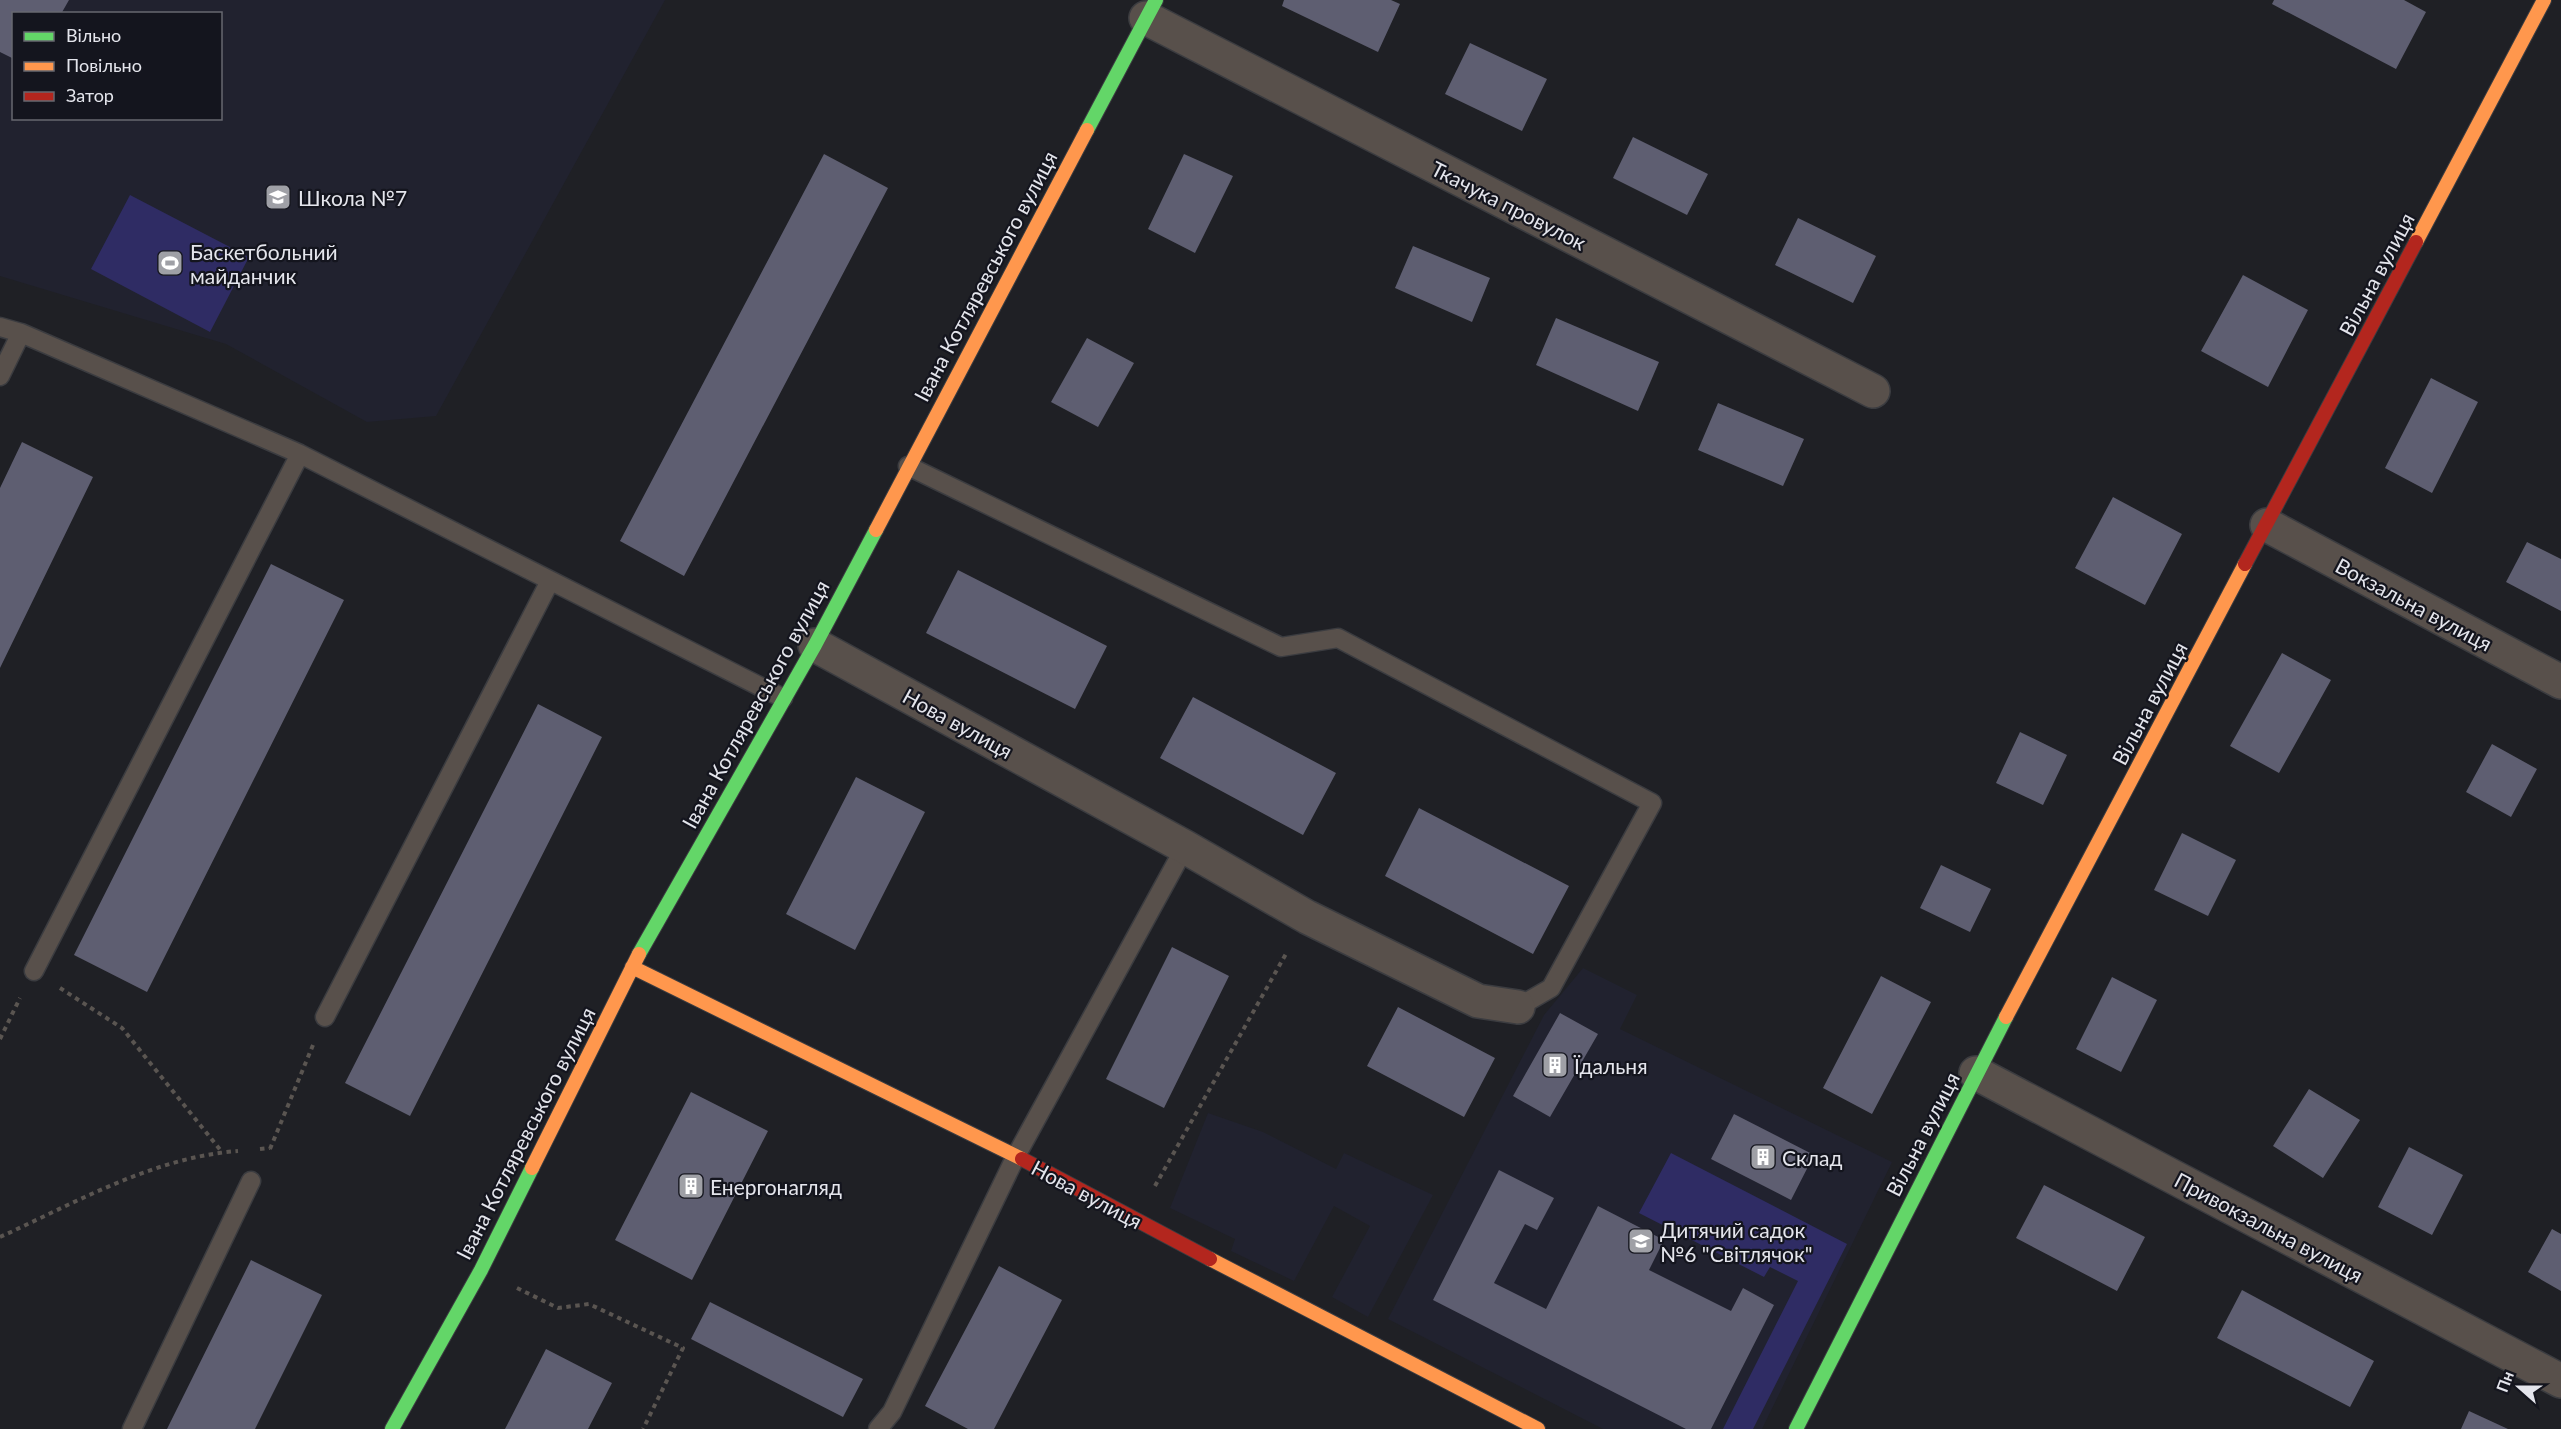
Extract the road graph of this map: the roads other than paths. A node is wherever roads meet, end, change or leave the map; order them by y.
1 (2544, 0) edge
2 (1151, 9) edge
3 (0, 327) edge
4 (21, 333) junction
5 (0, 376) edge
6 (1873, 391) dead end
7 (300, 454) junction
8 (908, 466) junction
9 (2267, 525) junction
10 (550, 581) junction
11 (815, 645) junction
12 (2561, 682) edge
13 (783, 698) junction
14 (1185, 847) junction
15 (632, 967) junction
16 (34, 971) road end
17 (1518, 1007) joint
18 (325, 1017) road end
19 (1976, 1073) junction
20 (1016, 1156) junction
21 (251, 1181) road end
22 (2561, 1381) edge
23 (132, 1429) edge
24 (392, 1429) edge
25 (878, 1429) edge
26 (1538, 1429) edge
27 (1796, 1429) edge

1 - 9 street, Вільна вулиця
2 - 6 street, Ткачука провулок
2 - 8 street, Івана Котляревського вулиця
3 - 4 lane
4 - 5 lane
4 - 7 lane
7 - 10 lane
7 - 16 lane
8 - 11 street, Івана Котляревського вулиця
8 - 17 lane
9 - 12 street, Вокзальна вулиця
9 - 19 street, Вільна вулиця
10 - 13 lane
10 - 18 lane
11 - 13 street, Івана Котляревського вулиця
11 - 14 street, Нова вулиця
13 - 15 street, Івана Котляревського вулиця
14 - 17 street, Нова вулиця
14 - 20 lane
15 - 20 street, Нова вулиця
15 - 24 street, Івана Котляревського вулиця
19 - 22 street, Привокзальна вулиця
19 - 27 street, Вільна вулиця
20 - 25 lane
20 - 26 street, Нова вулиця
21 - 23 lane

